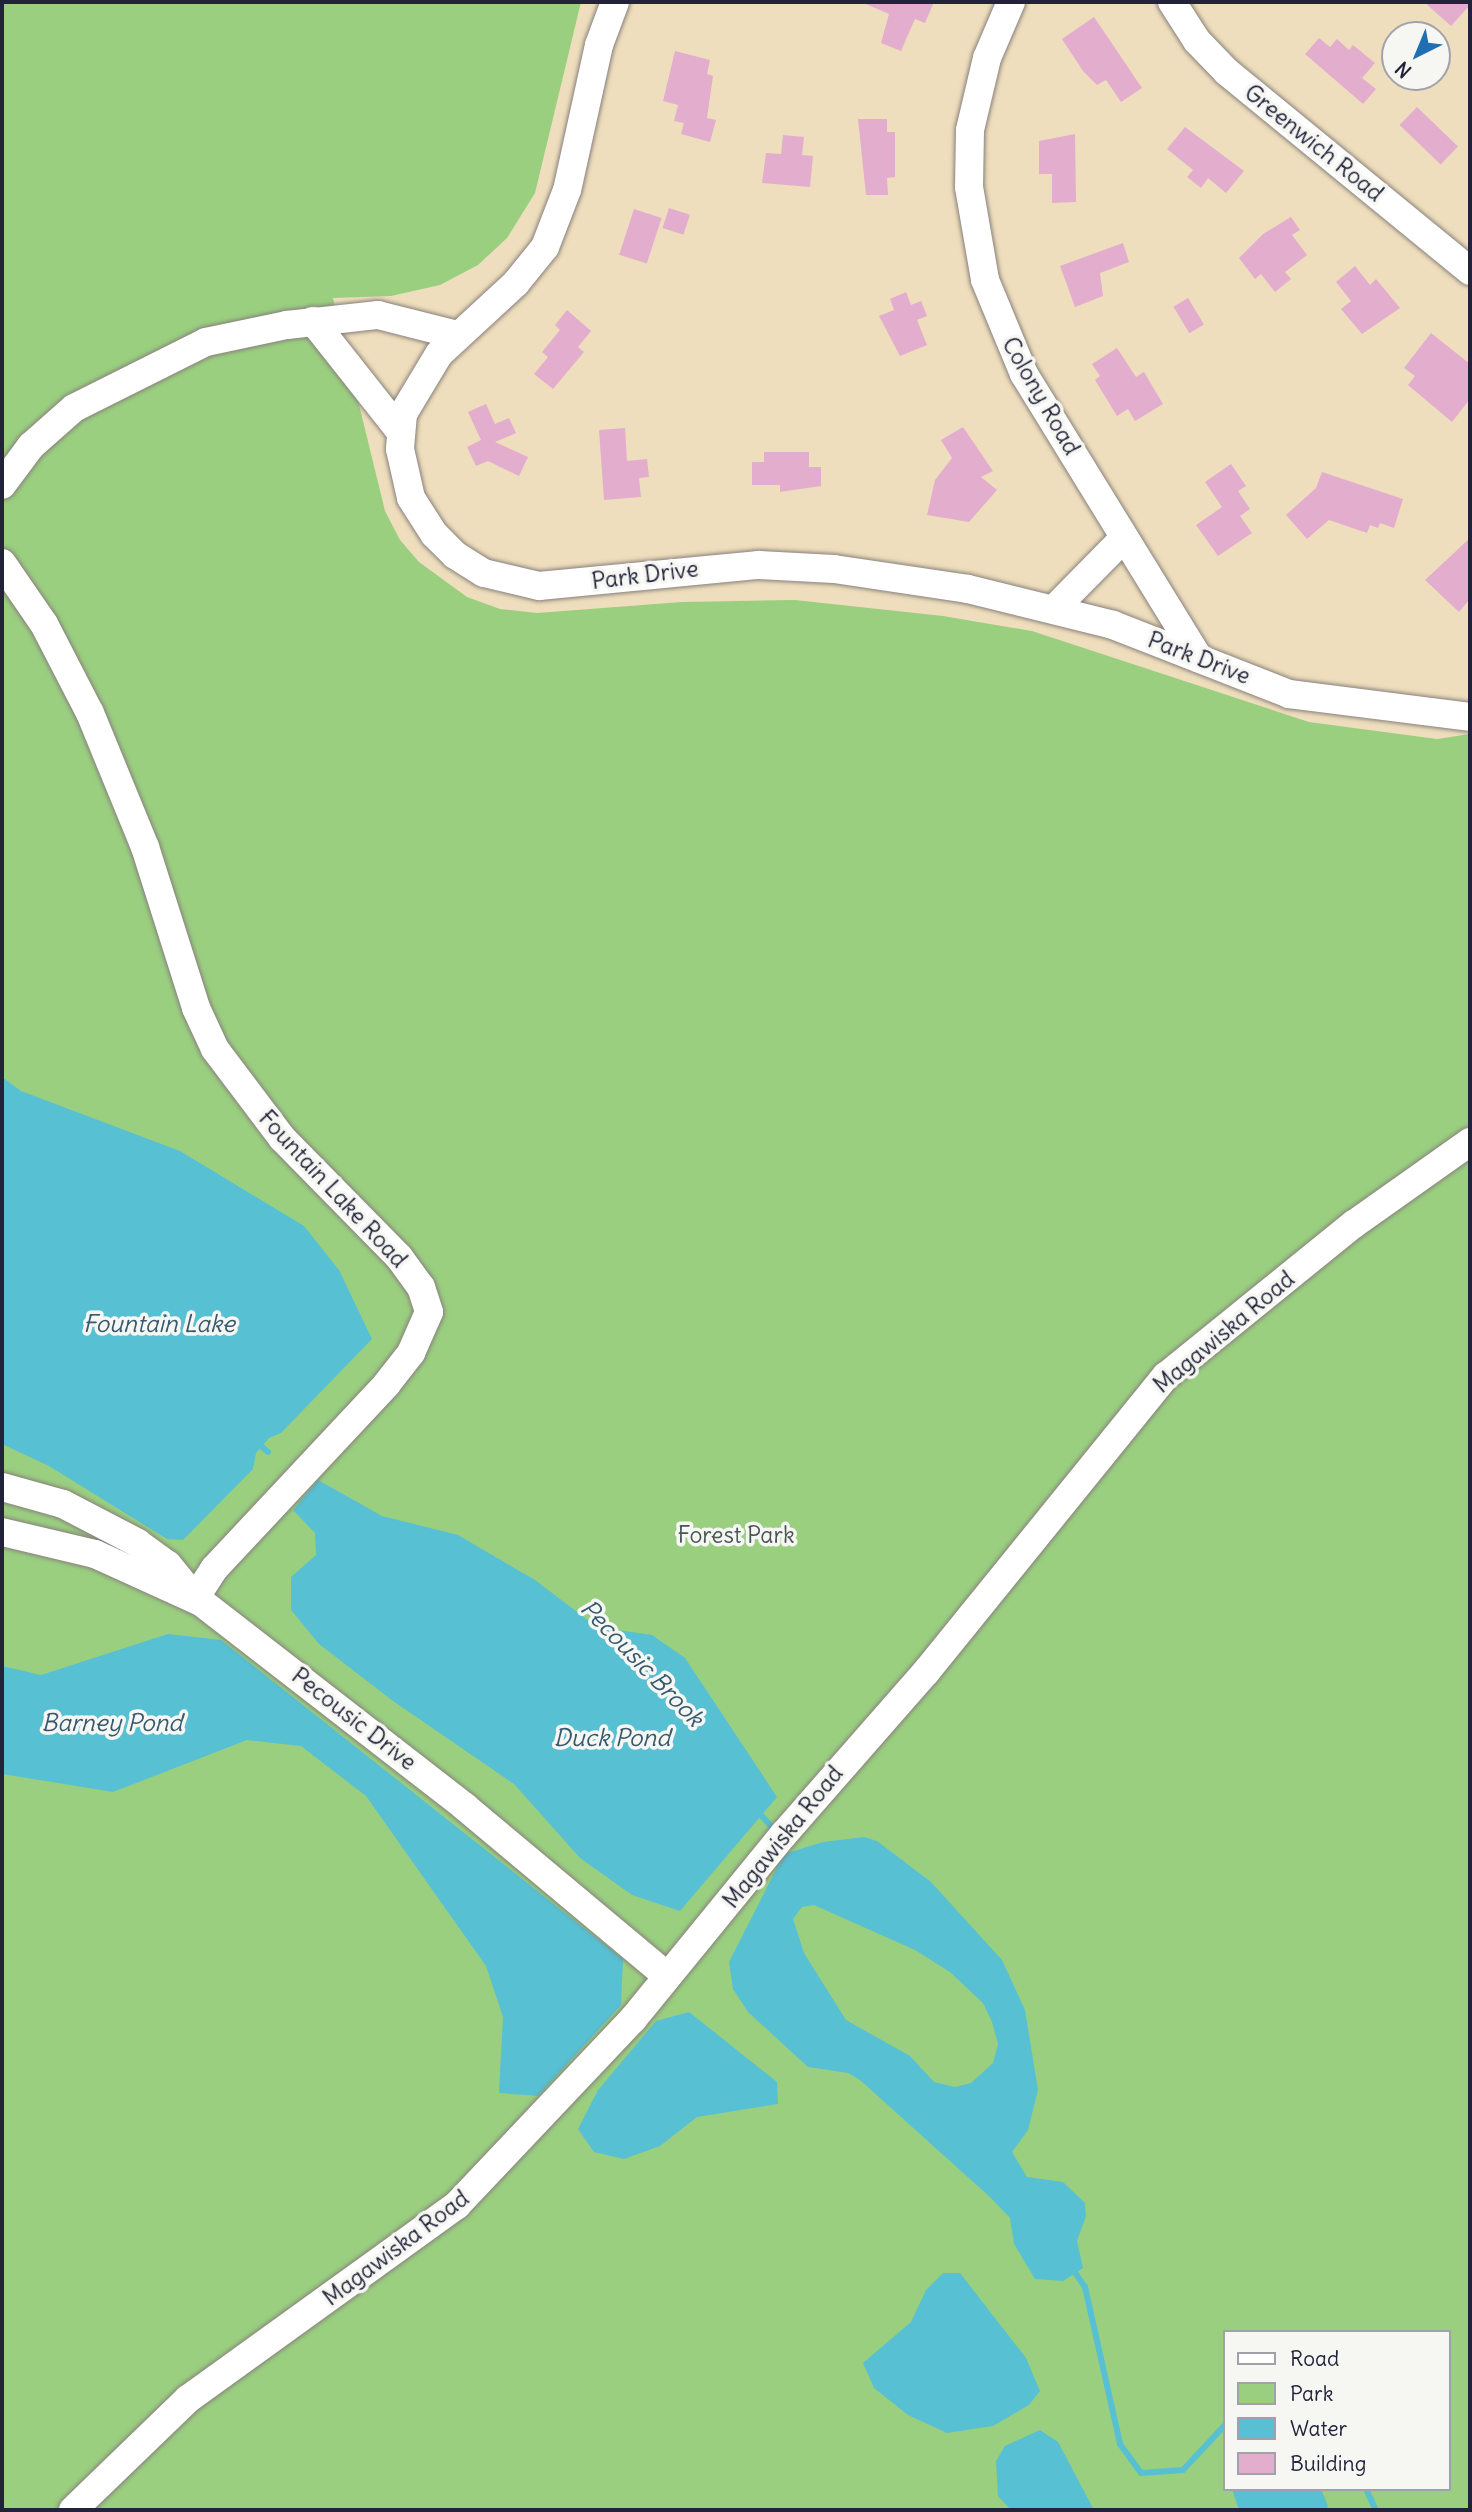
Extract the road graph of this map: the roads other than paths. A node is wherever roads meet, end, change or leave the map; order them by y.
1 (615, 2) edge
2 (1011, 2) edge
3 (1172, 2) edge
4 (1470, 271) edge
5 (313, 321) junction
6 (457, 335) junction
7 (400, 431) junction
8 (2, 485) edge
9 (1123, 539) junction
10 (2, 563) edge
11 (1055, 608) junction
12 (1199, 658) junction
13 (1466, 711) edge
14 (1470, 1142) edge
15 (2, 1487) edge
16 (2, 1532) edge
17 (195, 1598) junction
18 (667, 1976) junction
19 (73, 2510) edge

1 - 6 street, Park Drive
2 - 9 street, Colony Road
3 - 4 street, Greenwich Road
5 - 6 street
5 - 7 street
5 - 8 street
6 - 7 street, Park Drive
7 - 11 street, Park Drive
9 - 11 street
9 - 12 street, Colony Road
10 - 17 street, Fountain Lake Road
11 - 12 street, Park Drive
12 - 13 street, Park Drive
14 - 18 street, Magawiska Road
15 - 17 street
16 - 17 street, Pecousic Drive
17 - 18 street, Pecousic Drive
18 - 19 street, Magawiska Road

